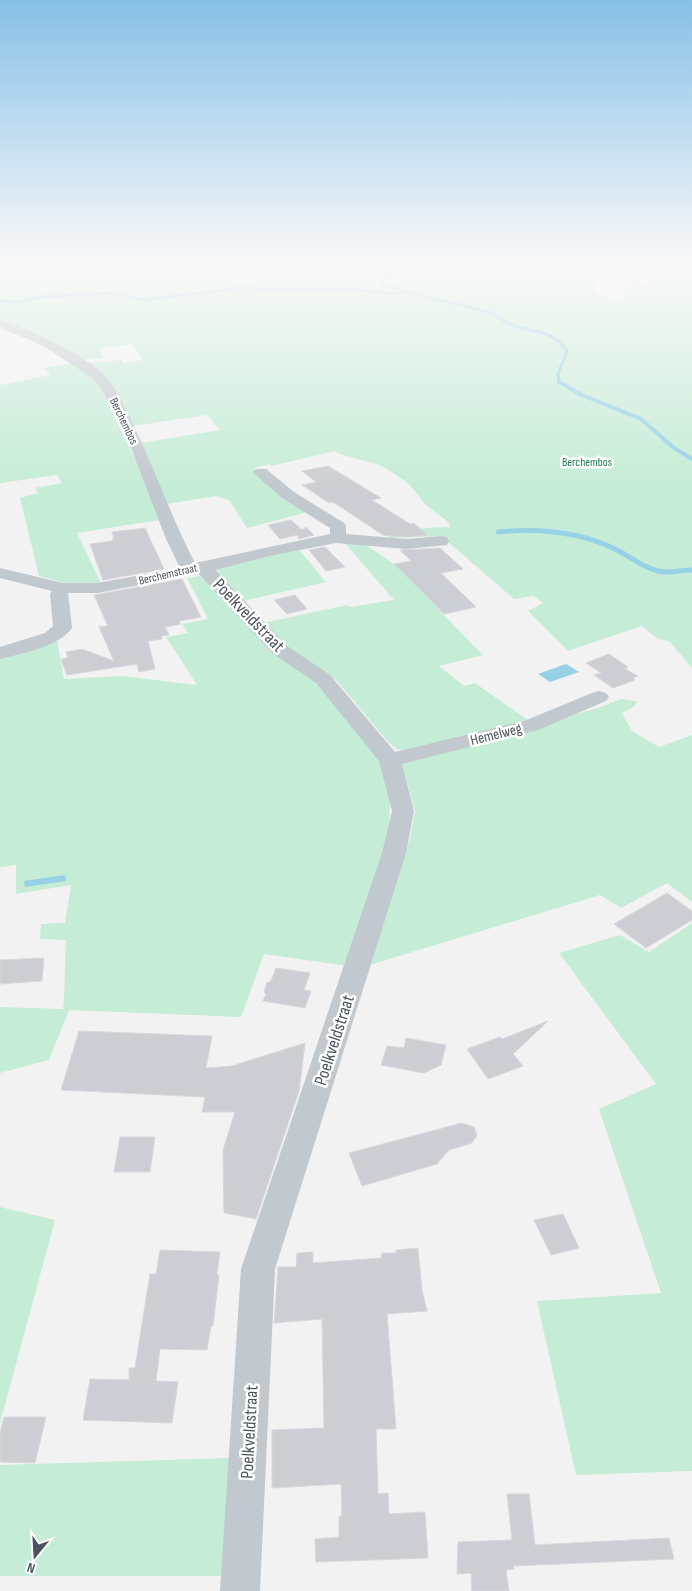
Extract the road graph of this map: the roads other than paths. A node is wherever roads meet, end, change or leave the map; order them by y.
1 (37, 338) edge
2 (261, 472) dead end
3 (336, 538) junction
4 (441, 541) dead end
5 (195, 569) junction
6 (0, 573) edge
7 (63, 588) junction
8 (0, 653) edge
9 (599, 697) dead end
10 (390, 760) junction
11 (240, 1591) edge

1 - 5 street, Berchembos
2 - 3 street
3 - 4 street, Berchemstraat
3 - 5 street, Berchemstraat
5 - 7 street, Berchemstraat
5 - 10 street, Poelkveldstraat
6 - 7 street, Berchemstraat
7 - 8 street
9 - 10 street, Hemelweg
10 - 11 street, Poelkveldstraat

